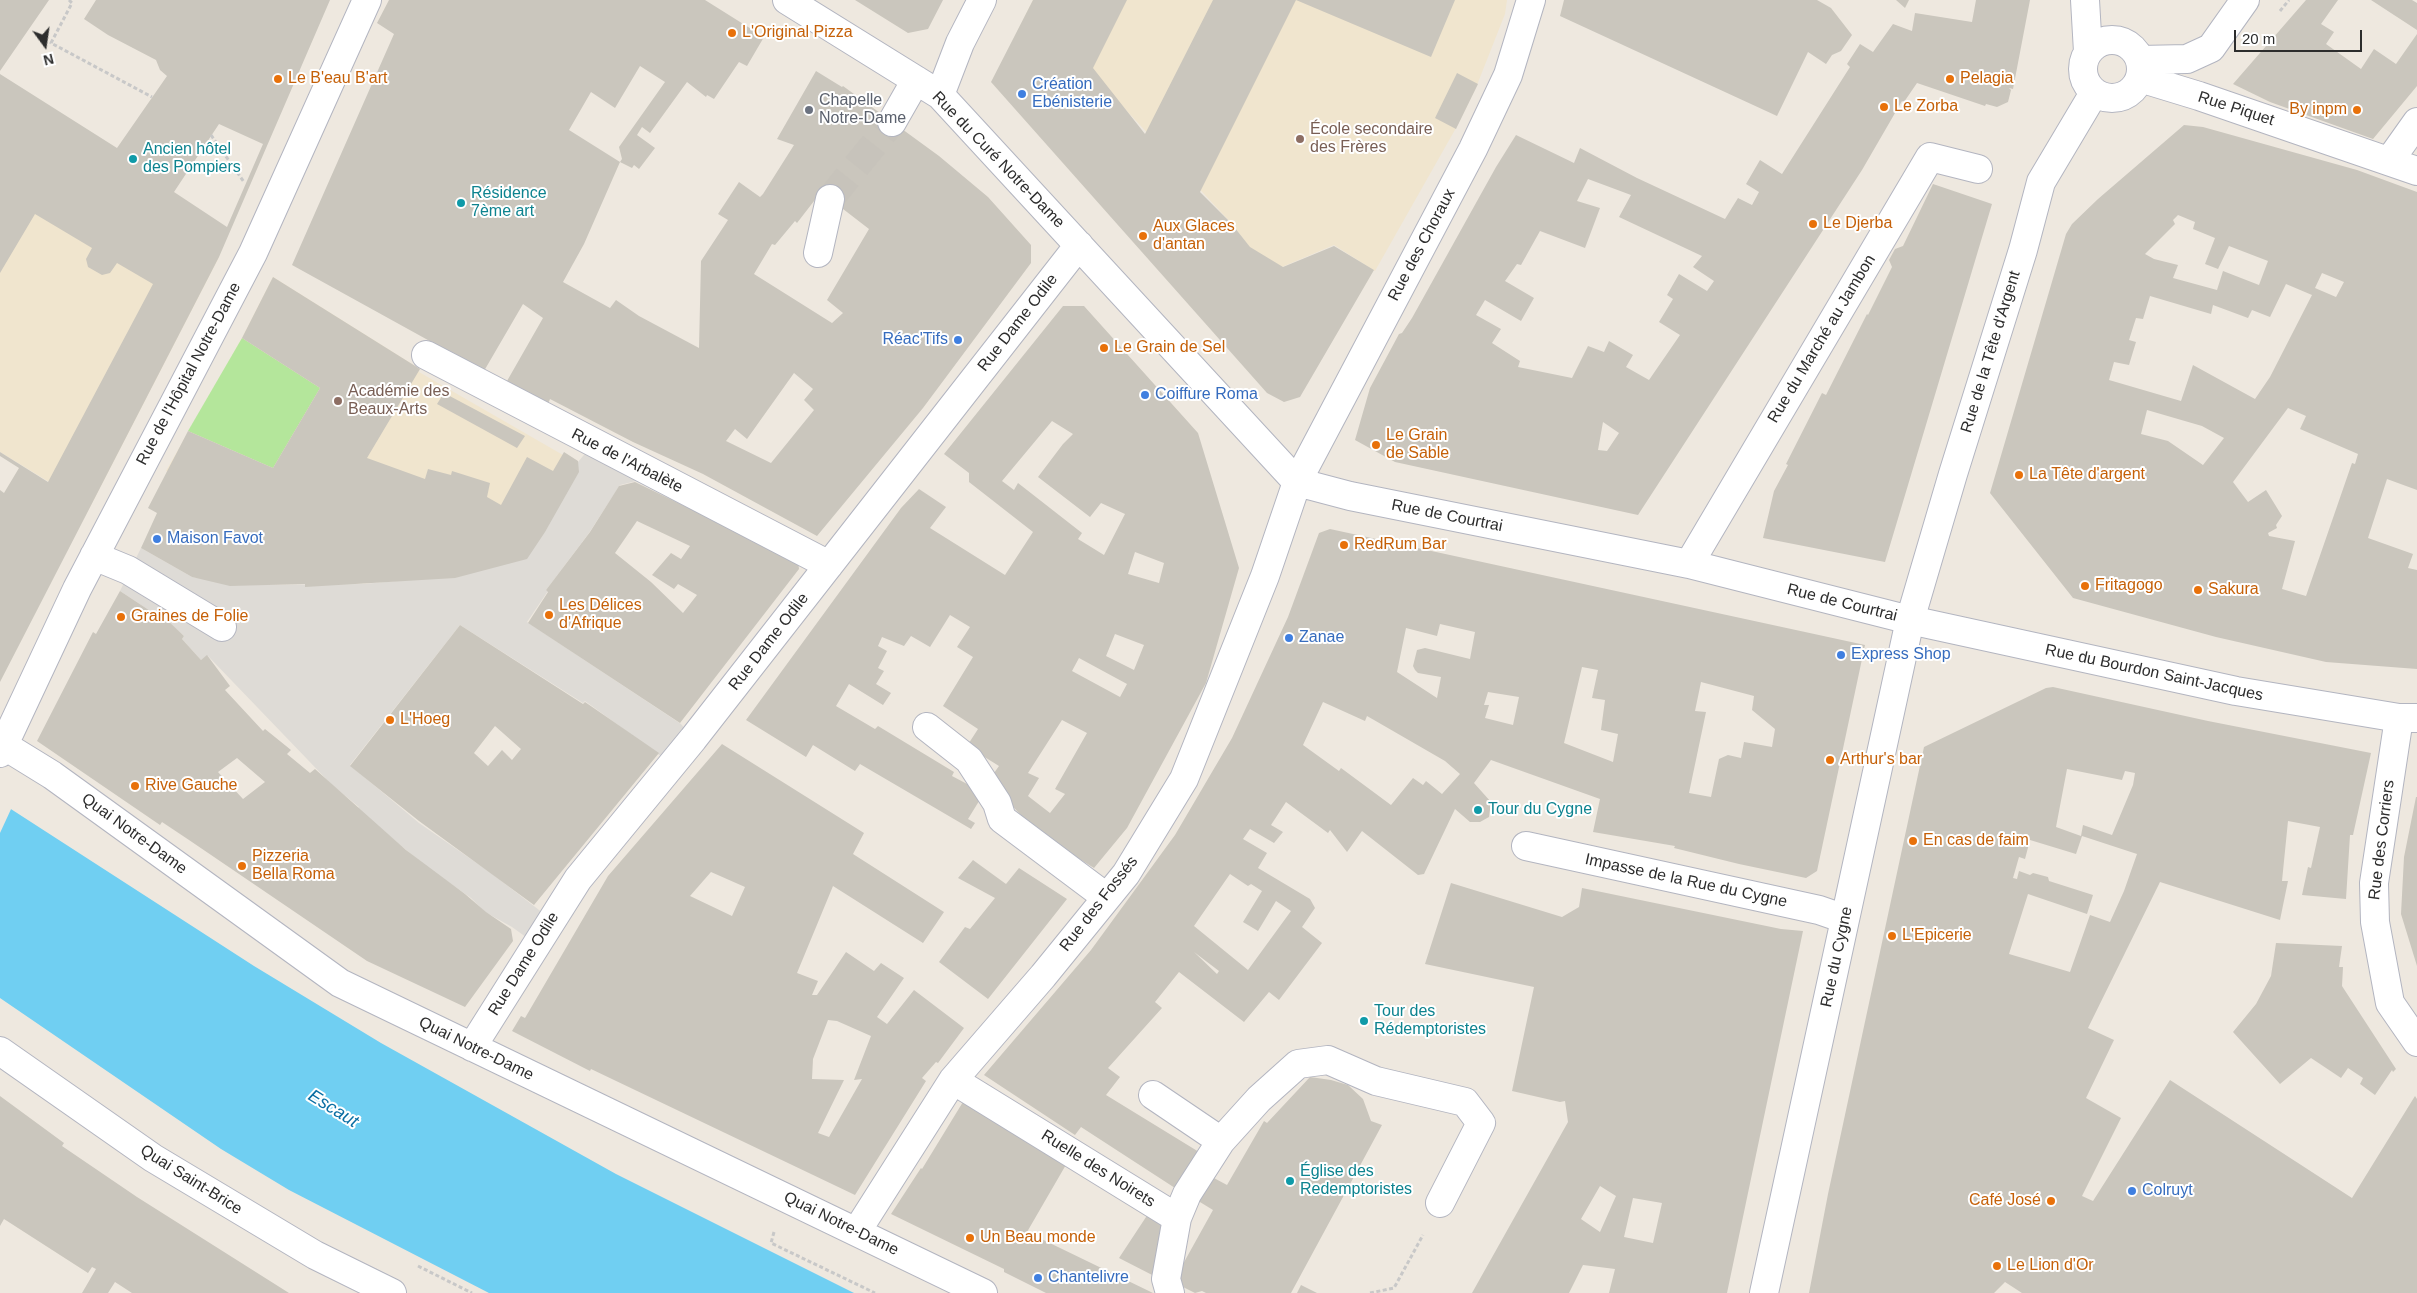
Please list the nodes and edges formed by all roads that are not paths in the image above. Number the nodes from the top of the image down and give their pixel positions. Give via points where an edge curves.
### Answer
1 (367, 0) edge
2 (787, 0) edge
3 (982, 0) edge
4 (1531, 0) edge
5 (2085, 0) edge
6 (2245, 0) edge
7 (2088, 52) junction
8 (2140, 69) junction
9 (916, 80) junction
10 (2094, 93) junction
11 (940, 95) junction
12 (892, 122) tunnel mouth
13 (2417, 122) edge
14 (2390, 160) junction
15 (1978, 169) dead end
16 (2417, 171) edge
17 (830, 199) tunnel mouth
18 (1079, 245) junction
19 (818, 253) dead end
20 (426, 355) dead end
21 (1296, 482) junction
22 (94, 556) junction
23 (1689, 564) junction
24 (829, 565) junction
25 (1910, 620) junction
26 (222, 627) dead end
27 (2408, 718) edge
28 (927, 726) dead end
29 (1, 747) edge
30 (1526, 846) dead end
31 (1106, 897) junction
32 (1845, 919) junction
33 (2417, 1042) edge
34 (472, 1047) junction
35 (0, 1051) edge
36 (953, 1080) junction
37 (1153, 1095) dead end
38 (1221, 1142) junction
39 (1440, 1203) road end
40 (1177, 1218) junction
41 (857, 1231) junction
42 (392, 1293) edge
43 (983, 1293) edge
44 (1170, 1293) edge
45 (1764, 1293) edge

1 - 22 street, Rue de l'Hôpital Notre-Dame via 244,272
2 - 9 street, Rue du Curé Notre-Dame
3 - 11 street via 960,43
4 - 21 street, Rue des Choraux via 1508,75 1477,141
5 - 7 street
6 - 8 street via 2211,48 2187,59
7 - 8 street via 2103,41 2121,42 2129,45
7 - 10 street via 2082,69
8 - 10 street via 2129,93 2121,97 2103,97
8 - 14 street, Rue Piquet
9 - 11 street, Rue du Curé Notre-Dame
9 - 12 street
10 - 25 street, Rue de la Tête d'Argent via 2041,182
11 - 18 street, Rue du Curé Notre-Dame
13 - 14 street
14 - 16 street, Rue Piquet
15 - 23 street, Rue du Marché au Jambon via 1930,157
17 - 19 street
18 - 21 street
18 - 24 street, Rue Dame Odile
20 - 24 street, Rue de l'Arbalète
21 - 23 street, Rue de Courtrai via 1350,496
21 - 31 street, Rue des Fossés via 1265,576 1184,779 1126,874
22 - 26 street via 128,570
22 - 29 street, Rue de l'Hôpital Notre-Dame
23 - 25 street, Rue de Courtrai
24 - 34 street, Rue Dame Odile via 673,765 578,879
25 - 27 street, Rue du Bourdon Saint-Jacques via 2236,692
25 - 32 street, Rue du Cygne
27 - 33 street, Rue des Corriers via 2374,883 2375,922 2390,1003
28 - 31 street via 969,760 997,803 1002,819
29 - 34 street, Quai Notre-Dame via 52,775 340,982
30 - 32 street, Impasse de la Rue du Cygne via 1809,908
31 - 36 street, Rue des Fossés
32 - 45 street, Rue du Cygne
34 - 41 street, Quai Notre-Dame
35 - 42 street, Quai Saint-Brice via 153,1158 316,1255
36 - 40 street, Ruelle des Noirets
36 - 41 street, Rue des Fossés
37 - 38 street
38 - 39 street via 1259,1099 1298,1064 1328,1060 1376,1081 1466,1102 1481,1123
38 - 40 street via 1187,1194
40 - 44 street via 1166,1280
41 - 43 street, Quai Notre-Dame

